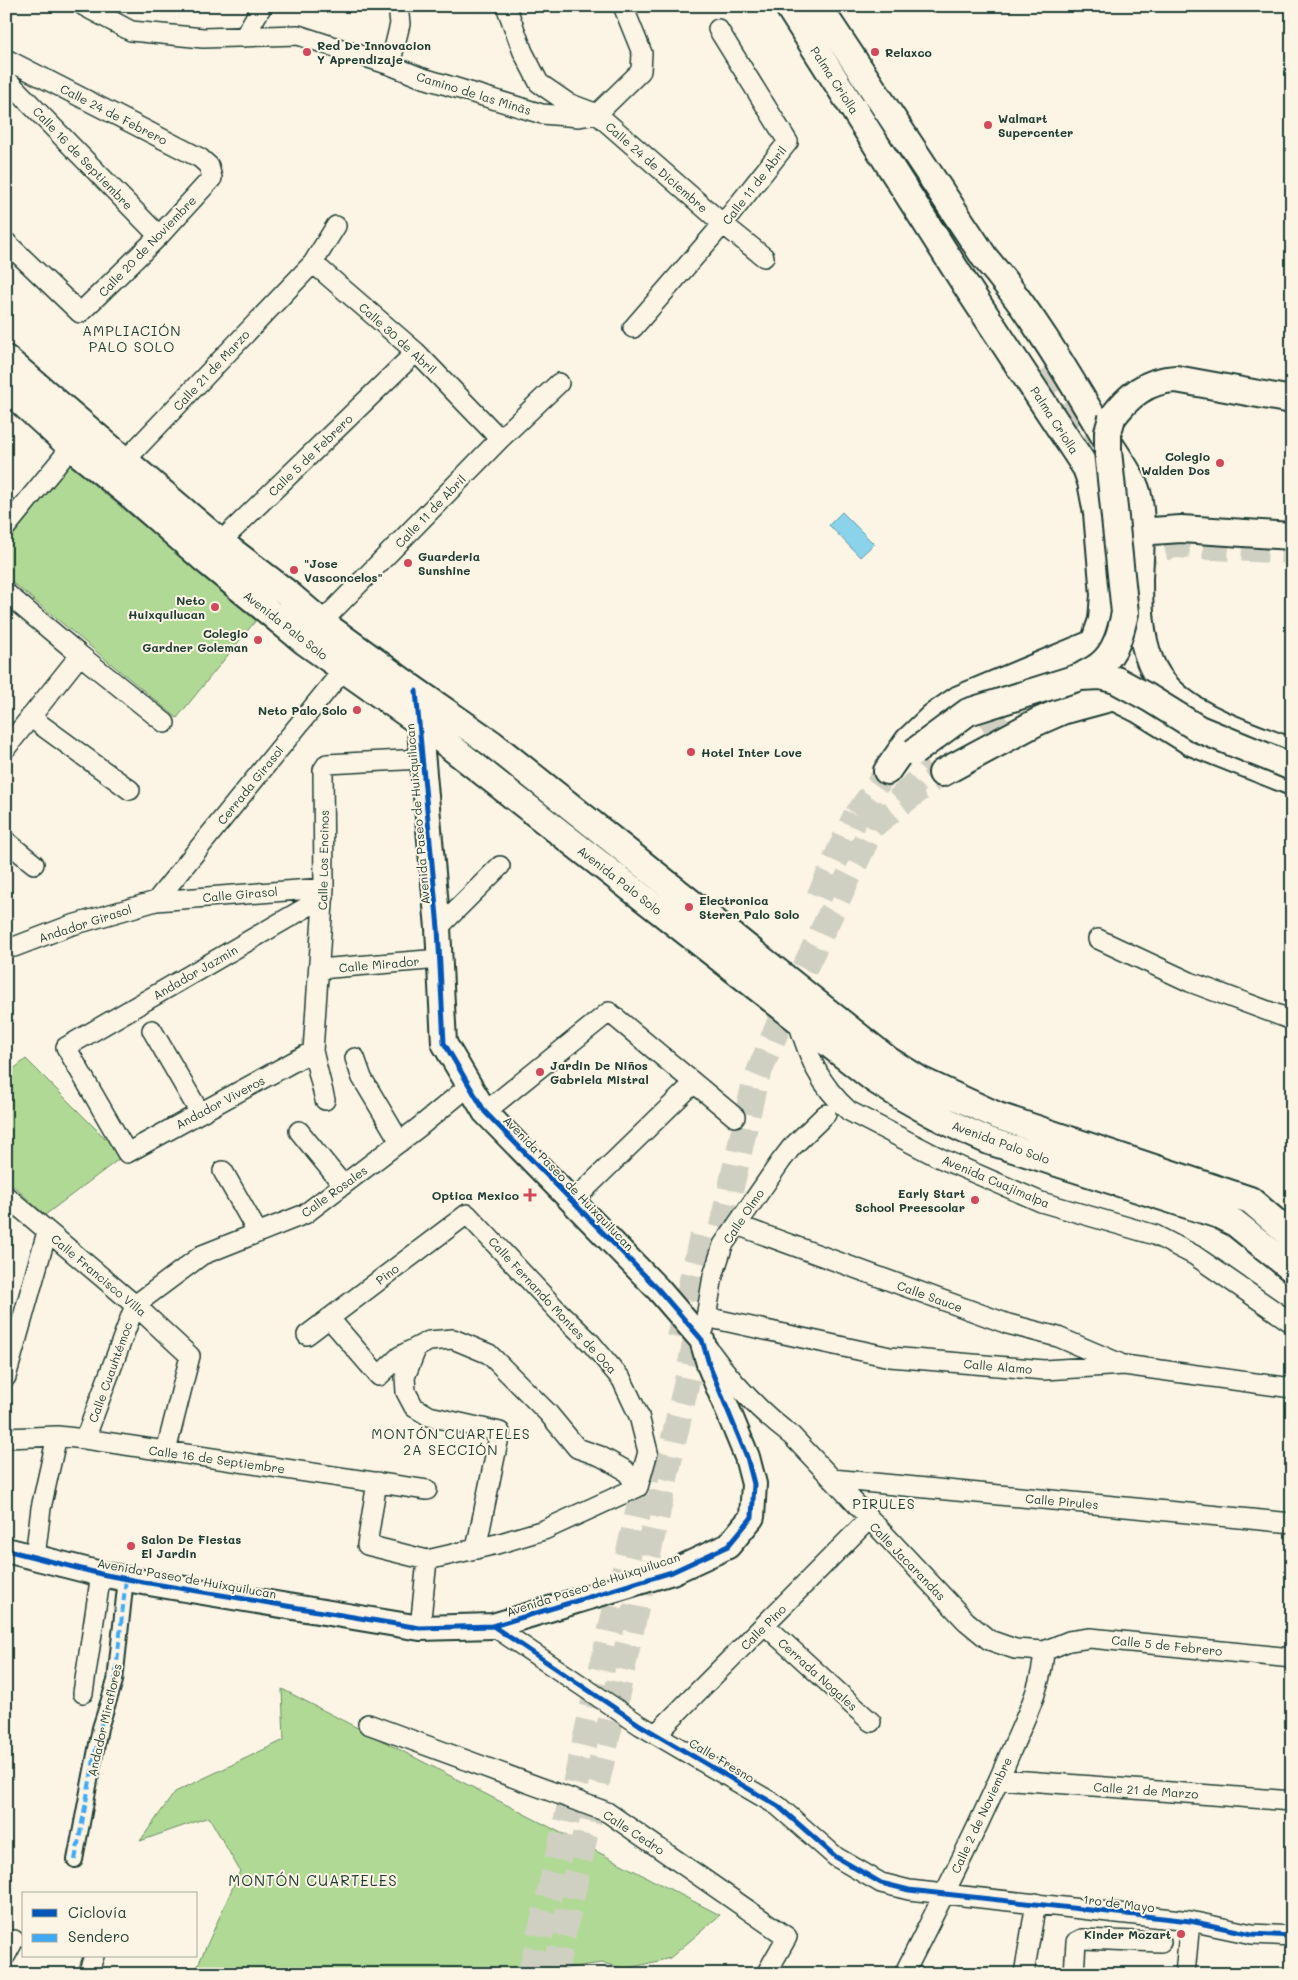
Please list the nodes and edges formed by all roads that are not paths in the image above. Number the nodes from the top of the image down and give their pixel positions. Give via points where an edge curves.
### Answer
1 (262, 6) edge
2 (398, 6) edge
3 (506, 6) edge
4 (623, 6) edge
5 (788, 6) edge
6 (818, 6) edge
7 (95, 9) edge
8 (718, 29) dead end
9 (244, 37) junction
10 (6, 59) edge
11 (390, 64) junction
12 (6, 79) edge
13 (597, 114) junction
14 (212, 178) joint
15 (723, 224) junction
16 (336, 226) dead end
17 (159, 236) junction
18 (6, 242) edge
19 (764, 257) dead end
20 (985, 258) junction
21 (312, 263) junction
22 (633, 328) dead end
23 (416, 352) junction
24 (6, 359) edge
25 (1044, 369) tunnel mouth
26 (559, 383) dead end
27 (6, 388) edge
28 (1292, 400) edge
29 (79, 438) junction
30 (500, 439) junction
31 (117, 469) junction
32 (6, 527) edge
33 (1292, 536) edge
34 (1100, 542) junction
35 (1140, 548) junction
36 (212, 551) junction
37 (6, 593) edge
38 (321, 622) junction
39 (304, 642) junction
40 (1094, 643) junction
41 (80, 655) junction
42 (344, 669) junction
43 (1080, 676) junction
44 (416, 691) junction
45 (1114, 697) junction
46 (30, 717) junction
47 (419, 722) junction
48 (165, 723) dead end
49 (1225, 725) junction
50 (984, 731) tunnel mouth
51 (6, 748) edge
52 (1218, 752) junction
53 (1292, 752) edge
54 (422, 759) junction
55 (929, 764) junction
56 (1292, 767) edge
57 (1292, 782) edge
58 (130, 790) dead end
59 (6, 841) edge
60 (34, 864) dead end
61 (500, 866) dead end
62 (662, 878) junction
63 (324, 892) junction
64 (645, 900) junction
65 (156, 901) junction
66 (438, 928) junction
67 (1098, 939) dead end
68 (14, 947) dead end
69 (440, 959) junction
70 (319, 968) junction
71 (797, 1019) junction
72 (1292, 1020) edge
73 (152, 1030) dead end
74 (313, 1052) junction
75 (355, 1058) dead end
76 (694, 1084) junction
77 (469, 1086) junction
78 (325, 1100) dead end
79 (485, 1112) junction
80 (200, 1113) junction
81 (826, 1114) dead end
82 (735, 1117) dead end
83 (299, 1131) dead end
84 (1069, 1139) junction
85 (400, 1142) junction
86 (127, 1153) joint
87 (1062, 1165) junction
88 (224, 1171) dead end
89 (343, 1185) junction
90 (6, 1196) edge
91 (572, 1202) junction
92 (467, 1214) joint
93 (737, 1225) junction
94 (47, 1232) junction
95 (258, 1233) junction
96 (1292, 1236) edge
97 (1292, 1270) edge
98 (135, 1305) junction
99 (329, 1318) junction
100 (1292, 1323) edge
101 (704, 1328) junction
102 (307, 1335) dead end
103 (417, 1347) junction
104 (1124, 1365) junction
105 (6, 1377) edge
106 (1292, 1388) edge
107 (56, 1436) junction
108 (6, 1438) edge
109 (85, 1440) junction
110 (166, 1451) junction
111 (832, 1479) junction
112 (377, 1482) junction
113 (638, 1486) junction
114 (427, 1490) dead end
115 (869, 1519) junction
116 (1292, 1523) edge
117 (476, 1548) junction
118 (6, 1550) edge
119 (35, 1557) junction
120 (427, 1560) junction
121 (101, 1574) junction
122 (126, 1578) junction
123 (764, 1625) junction
124 (493, 1626) junction
125 (420, 1628) junction
126 (1044, 1651) junction
127 (1292, 1658) edge
128 (83, 1693) dead end
129 (871, 1722) dead end
130 (368, 1724) dead end
131 (657, 1733) junction
132 (999, 1779) junction
133 (1292, 1801) edge
134 (75, 1860) dead end
135 (944, 1894) junction
136 (1036, 1903) junction
137 (1190, 1921) junction
138 (1292, 1936) edge
139 (1161, 1942) dead end
140 (93, 1958) edge
141 (88, 1974) edge
142 (766, 1974) edge
143 (904, 1974) edge
144 (1024, 1974) edge
145 (1074, 1974) edge
146 (1185, 1974) edge

1 - 9 street
2 - 11 street via 400,24
3 - 13 street via 539,84 568,103
4 - 13 street via 642,53 641,71
5 - 34 main road, Palma Criolla via 1086,468
6 - 20 main road
7 - 9 street, Camino de las Minãs via 131,31 203,38
8 - 15 street, Calle 11 de Abril via 788,142
9 - 11 street, Camino de las Minãs via 298,35
10 - 14 street, Calle 24 de Febrero via 200,158 209,166
11 - 13 street, Camino de las Minãs via 420,77 542,114 579,117
12 - 17 street, Calle 16 de Septiembre
13 - 15 street, Calle 24 de Diciembre
14 - 17 street, Calle 20 de Noviembre
15 - 19 street, Calle 24 de Diciembre
15 - 22 street, Calle 11 de Abril
16 - 21 street, Calle 21 de Marzo
17 - 18 street, Calle 20 de Noviembre via 80,313
20 - 25 main road via 997,296
20 - 35 main road via 1010,286 1136,488
21 - 23 street, Calle 30 de Abril
21 - 31 street, Calle 21 de Marzo
23 - 30 street, Calle 30 de Abril
23 - 36 street, Calle 5 de Febrero
24 - 29 main road, Avenida Palo Solo
26 - 30 street, Calle 11 de Abril
27 - 29 main road, Avenida Palo Solo
28 - 43 main road, bridge via 1176,379 1148,384 1120,406 1108,432 1125,613 1120,637 1108,658
29 - 31 main road, Avenida Palo Solo
29 - 32 street
30 - 38 street, Calle 11 de Abril
31 - 36 main road, Avenida Palo Solo
33 - 35 main road via 1181,529
34 - 35 main road
34 - 40 main road, Palma Criolla via 1104,595 1102,620
35 - 49 main road via 1143,640 1150,662 1164,686 1205,716
36 - 38 main road, Avenida Palo Solo
36 - 39 main road, Avenida Palo Solo via 270,612
37 - 41 street
38 - 39 street, Calle 11 de Abril
38 - 44 main road, Avenida Palo Solo
39 - 42 main road, Avenida Palo Solo
40 - 45 main road, Palma Criolla via 1098,672
40 - 55 main road via 959,699 933,717 886,771
41 - 46 street
41 - 48 street
42 - 47 main road, Avenida Palo Solo
42 - 65 street, Cerrada Girasol
43 - 55 main road, bridge via 968,712
43 - 56 main road, bridge via 1116,680 1199,729
44 - 47 street, Avenida Paseo de Huixquilucan
44 - 62 main road, Avenida Palo Solo via 491,742
45 - 52 main road via 1191,742
45 - 55 main road via 1062,712
46 - 51 street
46 - 58 street
47 - 54 street, Avenida Paseo de Huixquilucan
47 - 64 main road, Avenida Palo Solo
49 - 52 main road via 1232,732 1232,744
49 - 53 main road
50 - 55 main road
52 - 57 main road
54 - 63 street, Calle Los Encinos via 325,765
54 - 66 street, Avenida Paseo de Huixquilucan
59 - 60 street
61 - 66 street
62 - 64 main road
62 - 84 main road, Avenida Palo Solo via 862,1041 903,1070 998,1116
63 - 65 street, Calle Girasol
63 - 70 street, Calle Los Encinos
63 - 86 street, Andador Jazmin via 66,1047
64 - 71 main road, Avenida Palo Solo
65 - 68 street, Andador Girasol via 69,926
66 - 69 street, Avenida Paseo de Huixquilucan
67 - 72 street via 1190,982
69 - 70 street, Calle Mirador
69 - 77 street, Avenida Paseo de Huixquilucan via 444,1043
70 - 74 street, Calle Los Encinos
71 - 87 main road, Avenida Palo Solo via 875,1080 905,1099 956,1127
71 - 100 street, Avenida Cuajimalpa via 810,1061 820,1080 848,1111 940,1158 1041,1202 1155,1235 1194,1255
73 - 80 street
74 - 78 street, Calle Los Encinos
74 - 80 street, Andador Viveros
75 - 85 street via 362,1078
76 - 79 street via 609,1012
76 - 82 street
76 - 91 street
77 - 79 street, Avenida Paseo de Huixquilucan
77 - 85 street, Calle Rosales
79 - 91 street, Avenida Paseo de Huixquilucan
80 - 86 street, Andador Viveros
81 - 93 street, Calle Olmo via 791,1148
83 - 89 street
84 - 87 main road
84 - 96 main road, Avenida Palo Solo via 1250,1200
85 - 89 street, Calle Rosales
87 - 97 main road, Avenida Palo Solo via 1219,1215 1235,1223
88 - 95 street
89 - 95 street, Calle Rosales via 304,1214
90 - 94 street, Calle Francisco Villa
91 - 101 street, Avenida Paseo de Huixquilucan via 658,1289
92 - 99 street, Pino
92 - 113 street, Calle Fernando Montes de Oca via 622,1380 639,1416 648,1452
93 - 101 street, Calle Olmo via 723,1245 713,1276
93 - 104 street, Calle Sauce via 1008,1324 1058,1337
94 - 98 street, Calle Francisco Villa
94 - 105 street
95 - 98 street, Calle Rosales via 202,1255
98 - 109 street, Calle Cuauhtémoc
98 - 110 street, Calle Francisco Villa via 190,1356
99 - 102 street, Pino
99 - 103 street via 379,1376 400,1356
101 - 104 street, Calle Alamo via 890,1357 1044,1370
101 - 111 street, Calle Jacarandas via 719,1364 771,1421 792,1436
101 - 124 street, Avenida Paseo de Huixquilucan via 710,1367 747,1456 754,1484 752,1517 728,1546 672,1572
103 - 113 street via 429,1341 453,1339 489,1354 548,1413 577,1448 625,1470
103 - 117 street via 405,1377 406,1392 414,1407 429,1416 500,1432
104 - 106 street, Calle Alamo
107 - 108 street, Calle 16 de Septiembre
107 - 109 street, Calle 16 de Septiembre
107 - 119 street
109 - 110 street, Calle 16 de Septiembre
110 - 112 street, Calle 16 de Septiembre
111 - 115 street, Calle Jacarandas
111 - 116 street, Calle Pirules
112 - 114 street, Calle 16 de Septiembre
112 - 120 street via 367,1545
113 - 117 street via 544,1530
115 - 123 street, Calle Pino
115 - 126 street, Calle Jacarandas via 966,1621 989,1640 1014,1649
117 - 120 street
118 - 119 street, Avenida Paseo de Huixquilucan
119 - 121 street, Avenida Paseo de Huixquilucan
120 - 125 street
121 - 122 street, Avenida Paseo de Huixquilucan
121 - 128 street
122 - 125 street, Avenida Paseo de Huixquilucan
122 - 134 street, Andador Miraflores via 115,1681 100,1728
123 - 129 street, Cerrada Nogales
123 - 131 street, Calle Pino
124 - 125 street, Avenida Paseo de Huixquilucan
124 - 131 street, Calle Fresno via 640,1725
126 - 127 street, Calle 5 de Febrero via 1069,1641 1090,1638
126 - 132 street, Calle 2 de Noviembre via 1038,1688
130 - 142 street, Calle Cedro via 608,1812 787,1937
131 - 135 street, Calle Fresno via 778,1806 836,1857 881,1883
132 - 133 street, Calle 21 de Marzo
132 - 135 street, Calle 2 de Noviembre
135 - 136 street, 1ro de Mayo
135 - 143 street, Calle 2 de Noviembre
136 - 137 street, 1ro de Mayo
136 - 144 street
137 - 138 street, 1ro de Mayo via 1252,1934
137 - 146 street
139 - 145 street via 1082,1939 1076,1942
140 - 141 street

